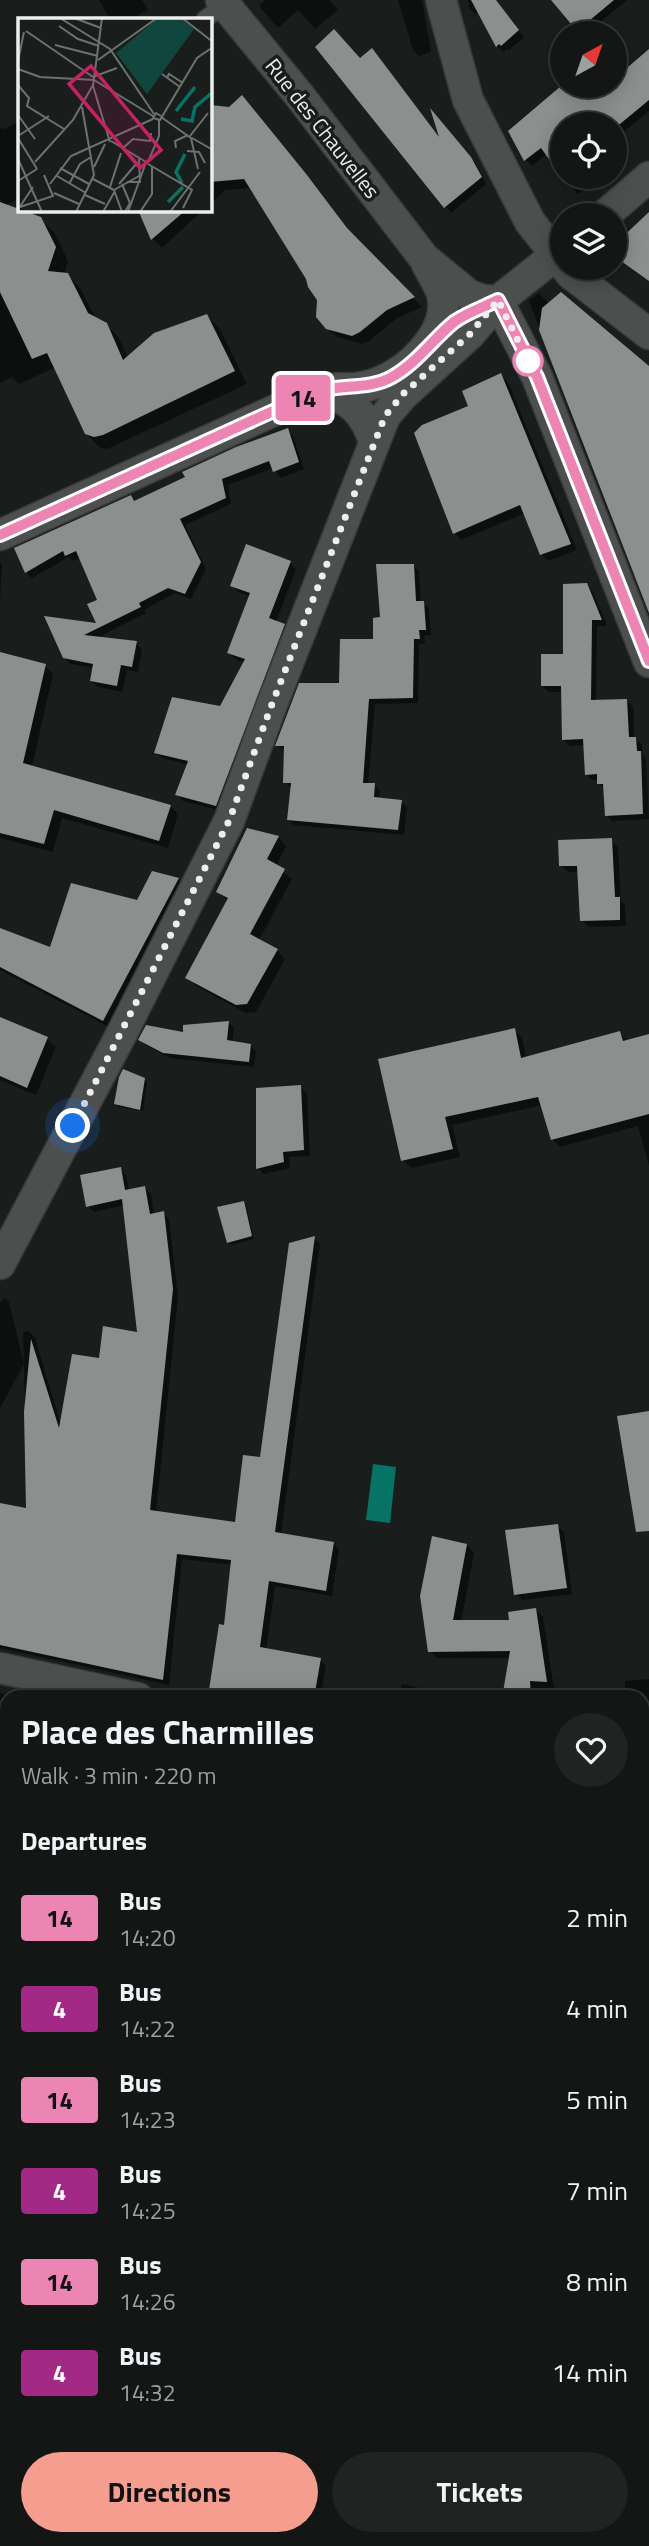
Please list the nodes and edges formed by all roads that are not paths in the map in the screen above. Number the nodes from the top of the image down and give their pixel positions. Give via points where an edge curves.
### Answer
1 (441, 0) edge
2 (216, 8) edge
3 (649, 177) edge
4 (619, 203) edge
5 (550, 246) edge
6 (424, 258) junction
7 (550, 265) edge
8 (525, 280) junction
9 (579, 280) edge
10 (498, 300) junction
11 (649, 334) edge
12 (408, 366) junction
13 (537, 377) junction
14 (321, 390) junction
15 (374, 442) junction
16 (0, 535) edge
17 (649, 662) edge
18 (0, 1264) edge
19 (0, 1668) edge
20 (101, 1690) edge

1 - 5 street via 468,100 530,222
2 - 6 street, Rue des Chauvelles via 299,96
3 - 4 street
6 - 10 street, Rue des Chauvelles via 469,295
6 - 12 street, Rue des Chauvelles via 442,294 443,311 436,334
7 - 8 street
8 - 10 street
8 - 13 street via 525,314
9 - 11 street
10 - 12 street via 456,321
10 - 13 street
10 - 15 street via 470,334 394,404
12 - 14 street via 373,385
13 - 17 street
14 - 15 street via 341,396 363,415
14 - 16 street
15 - 18 street via 229,821
19 - 20 street

